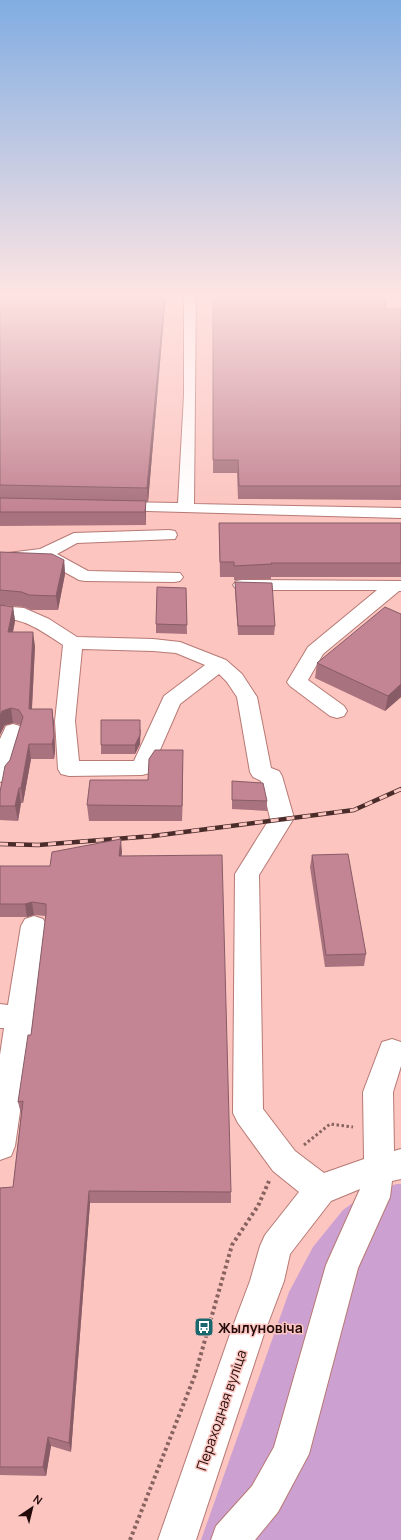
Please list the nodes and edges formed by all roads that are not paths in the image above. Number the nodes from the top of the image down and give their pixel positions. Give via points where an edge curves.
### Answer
1 (189, 365) edge
2 (101, 506) edge
3 (186, 508) junction
4 (401, 512) edge
5 (169, 535) dead end
6 (44, 554) junction
7 (0, 559) edge
8 (174, 577) dead end
9 (241, 585) edge
10 (398, 586) edge
11 (0, 612) edge
12 (73, 643) junction
13 (219, 664) junction
14 (338, 711) dead end
15 (13, 731) dead end
16 (0, 774) edge
17 (34, 926) dead end
18 (10, 1017) edge
19 (392, 1051) dead end
20 (0, 1146) edge
21 (390, 1166) edge
22 (320, 1190) junction
23 (177, 1540) edge
24 (230, 1540) edge

1 - 3 street
2 - 3 street
3 - 4 street
5 - 6 street via 74,538
6 - 7 street
6 - 8 street via 85,576
9 - 10 street
10 - 14 street via 315,651 297,682
11 - 12 street via 17,612 42,623
12 - 13 street via 180,648
12 - 13 street via 65,720 69,769 142,768 171,701
13 - 22 street via 235,678 247,697 261,772 271,776 282,818 247,874 248,1113 284,1161
15 - 16 street
17 - 18 street
18 - 20 street
19 - 21 street via 378,1092
21 - 22 street
21 - 24 street via 342,1265 290,1454 265,1499
22 - 23 street, Пераходная вуліца via 276,1246 267,1281

